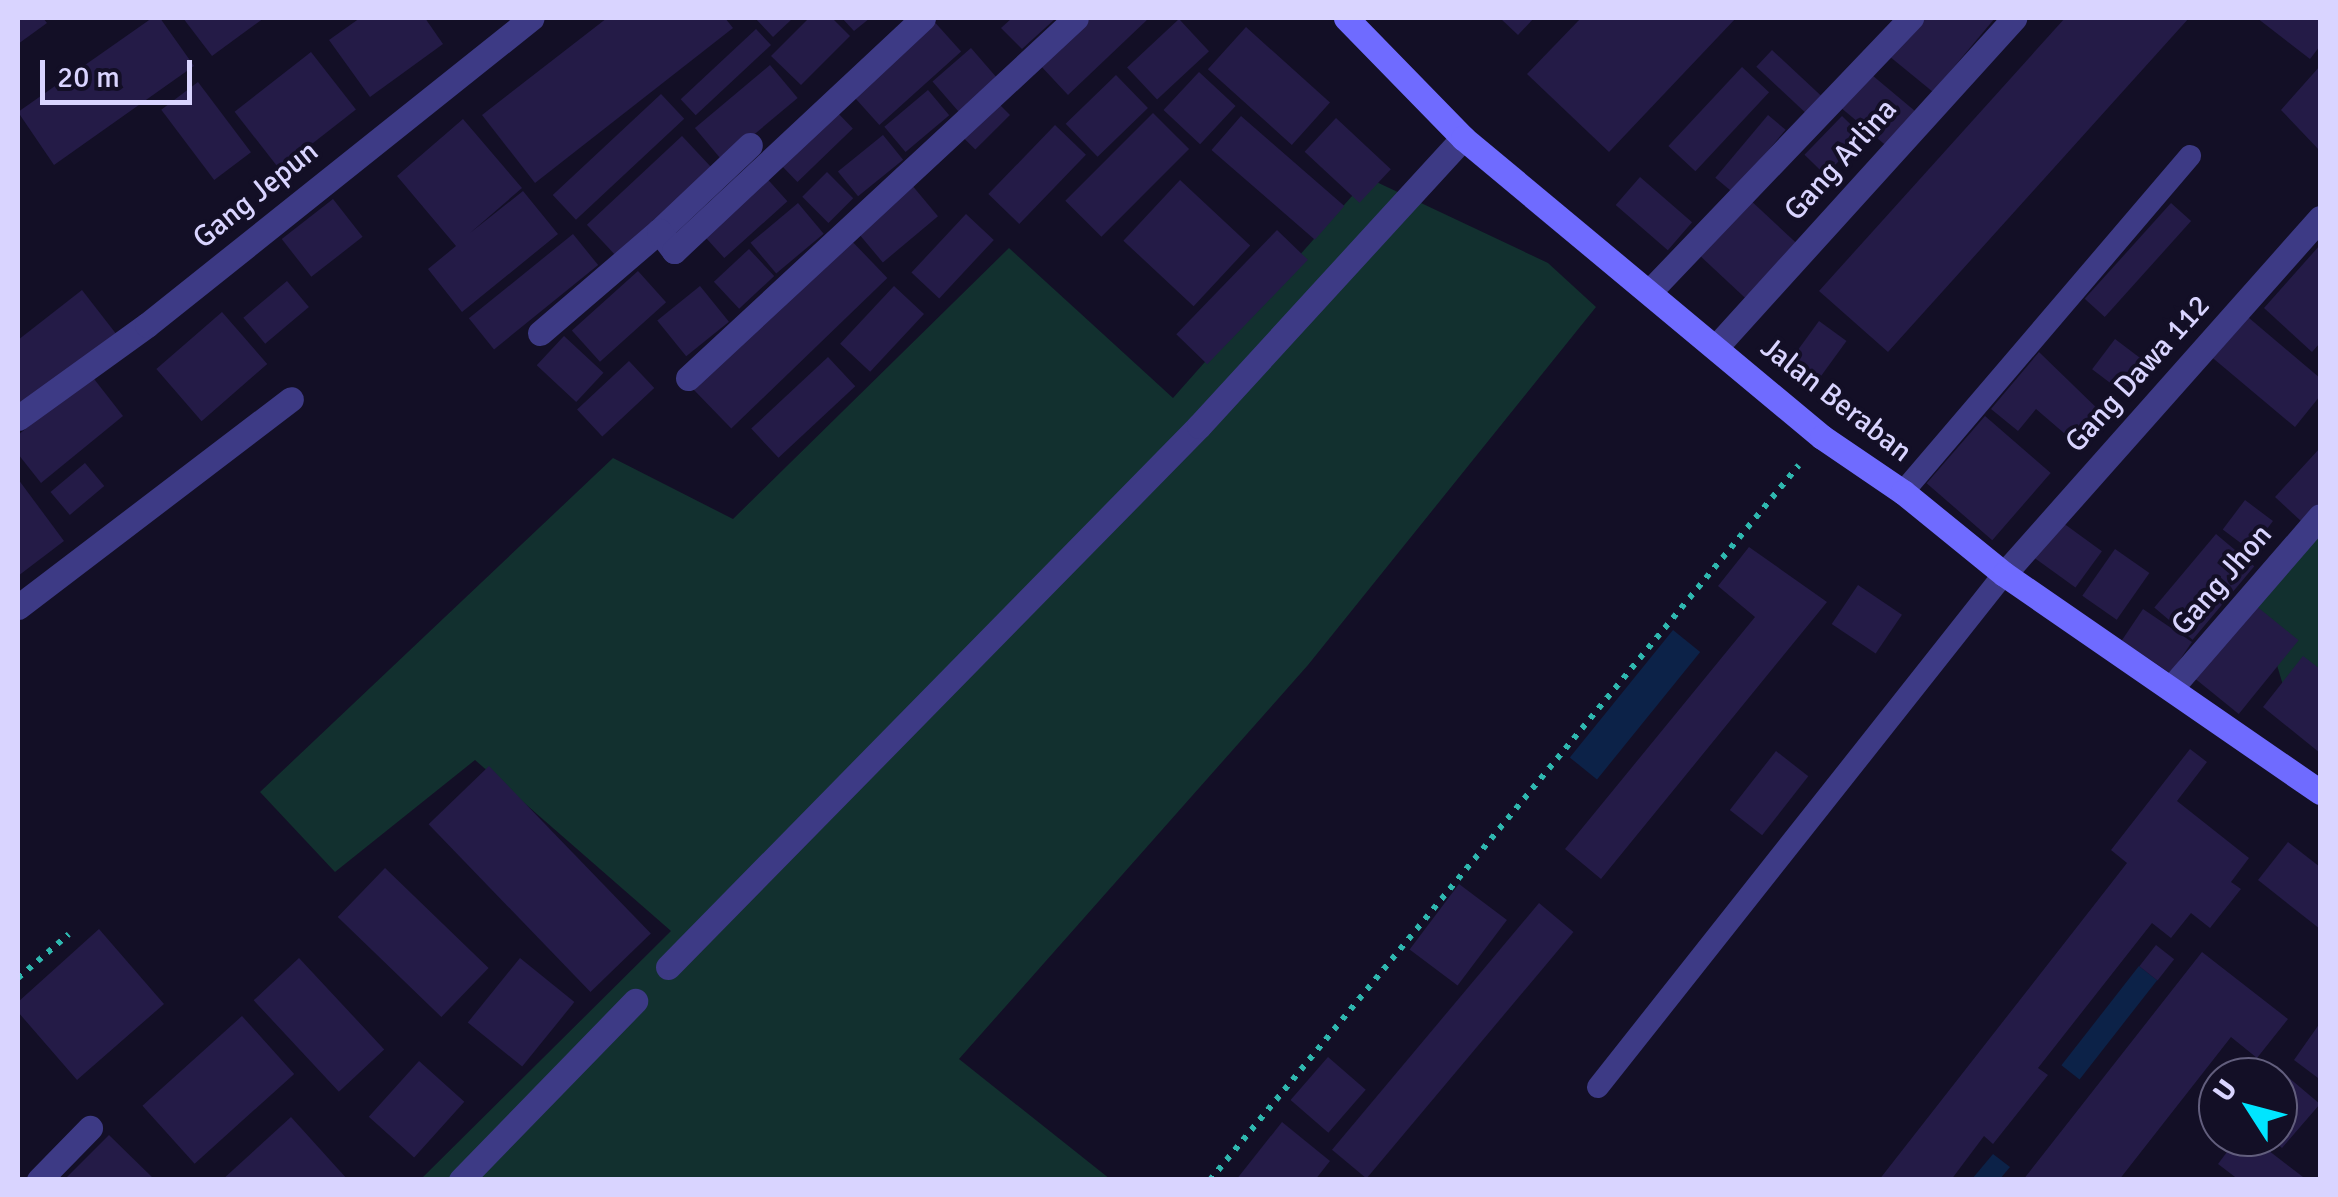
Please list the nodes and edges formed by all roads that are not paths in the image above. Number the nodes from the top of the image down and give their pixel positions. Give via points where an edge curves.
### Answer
1 (531, 18) edge
2 (924, 18) edge
3 (1076, 18) edge
4 (1346, 18) edge
5 (1911, 18) edge
6 (2014, 18) edge
7 (1462, 138) junction
8 (750, 145) dead end
9 (2190, 156) dead end
10 (2320, 218) edge
11 (658, 231) junction
12 (1650, 290) junction
13 (540, 333) dead end
14 (1716, 346) junction
15 (688, 378) dead end
16 (291, 399) dead end
17 (18, 418) edge
18 (1903, 492) junction
19 (2320, 516) edge
20 (2004, 574) junction
21 (18, 607) edge
22 (2172, 687) junction
23 (2320, 792) edge
24 (668, 967) dead end
25 (635, 1001) dead end
26 (1598, 1087) dead end
27 (90, 1128) dead end
28 (39, 1180) edge
29 (460, 1180) edge

1 - 17 street, Gang Jepun via 147,325
2 - 11 street via 674,250
3 - 15 street
4 - 7 street, Jalan Beraban
5 - 12 street
6 - 14 street, Gang Arlina
7 - 12 street, Jalan Beraban
7 - 24 street via 1200,426
8 - 11 street
9 - 18 lane
10 - 20 street, Gang Dawa 112
11 - 13 street
12 - 14 street, Jalan Beraban
14 - 18 street, Jalan Beraban via 1822,437
16 - 21 street
18 - 20 street, Jalan Beraban
19 - 22 street, Gang Jhon
20 - 22 street, Jalan Beraban
20 - 26 lane
22 - 23 street, Jalan Beraban
25 - 29 street
27 - 28 street

